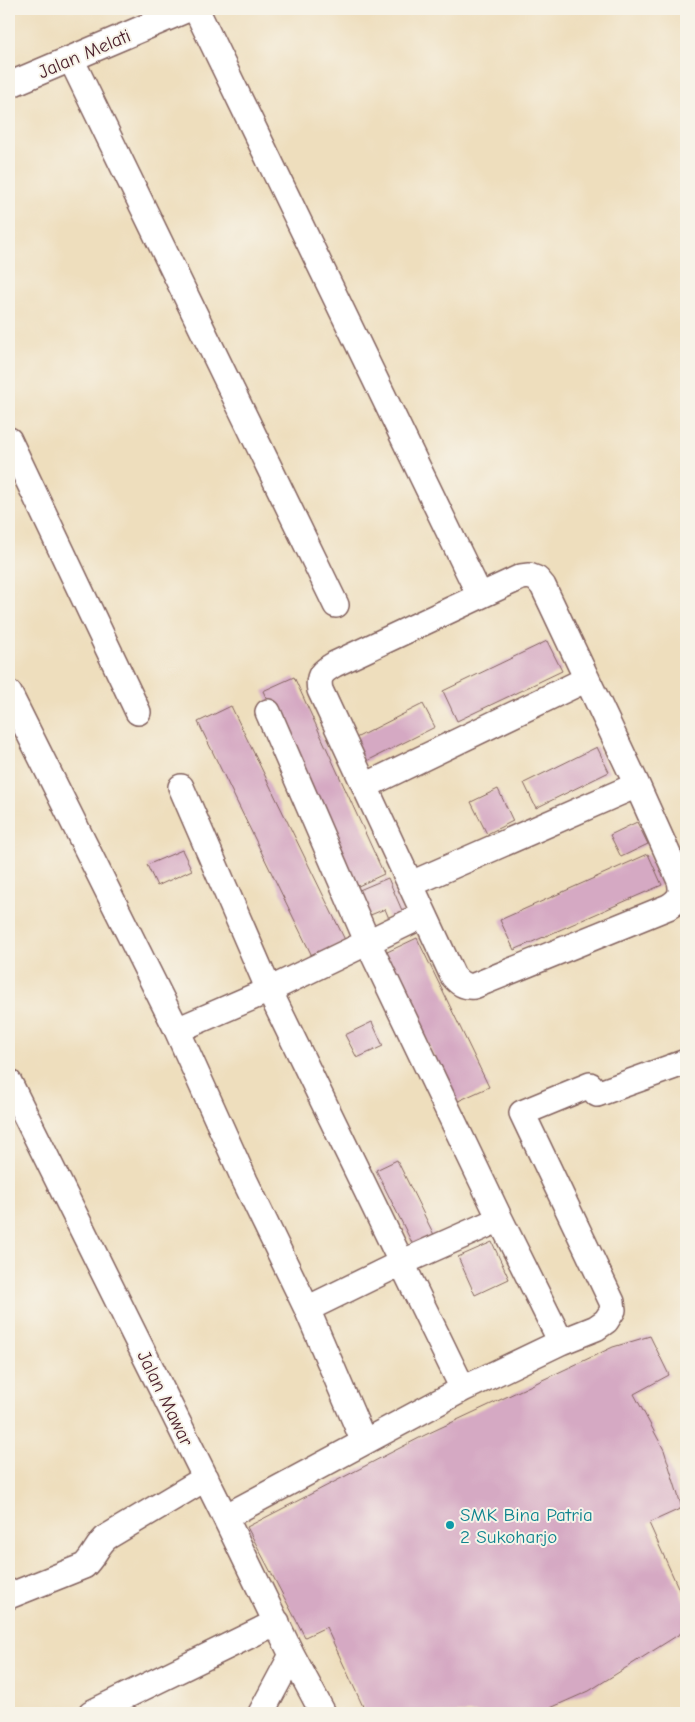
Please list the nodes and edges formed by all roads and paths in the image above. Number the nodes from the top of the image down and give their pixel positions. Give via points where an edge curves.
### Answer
1 (188, 9) edge
2 (196, 9) edge
3 (71, 59) junction
4 (9, 85) edge
5 (9, 440) edge
6 (480, 596) junction
7 (336, 605) dead end
8 (587, 679) junction
9 (9, 693) edge
10 (138, 712) dead end
11 (268, 712) dead end
12 (637, 785) junction
13 (365, 786) junction
14 (181, 787) dead end
15 (411, 884) junction
16 (424, 915) junction
17 (368, 943) junction
18 (269, 990) junction
19 (177, 1030) junction
20 (686, 1062) edge
21 (9, 1082) edge
22 (500, 1219) junction
23 (402, 1263) junction
24 (307, 1309) junction
25 (561, 1342) junction
26 (463, 1389) junction
27 (364, 1442) junction
28 (206, 1478) junction
29 (225, 1517) junction
30 (9, 1596) edge
31 (277, 1622) junction
32 (292, 1655) junction
33 (91, 1713) edge
34 (261, 1713) edge
35 (323, 1713) edge

1 - 3 street, Jalan Melati
2 - 6 street
3 - 4 street, Jalan Melati
3 - 7 street
5 - 10 street
6 - 8 street via 521,577 537,579
6 - 13 street via 335,664 320,676 320,690
8 - 12 street
8 - 13 street
9 - 19 street
11 - 17 street
12 - 15 street
12 - 16 street via 680,881 682,889 676,902 467,987 453,976
13 - 15 street
14 - 18 street
15 - 16 street
16 - 17 street
17 - 18 street
17 - 22 street
18 - 19 street
18 - 23 street
19 - 24 street
20 - 25 street via 597,1094 590,1085 522,1113 612,1302 613,1310 606,1321
21 - 28 street, Jalan Mawar
22 - 23 street
22 - 25 street
23 - 24 street
23 - 26 street
24 - 27 street
25 - 26 street
26 - 27 street
27 - 29 street
28 - 29 street, Jalan Mawar
28 - 30 street via 107,1537 84,1566
29 - 31 street, Jalan Mawar
31 - 32 street, Jalan Mawar
31 - 33 street
32 - 34 street
32 - 35 street, Jalan Mawar

